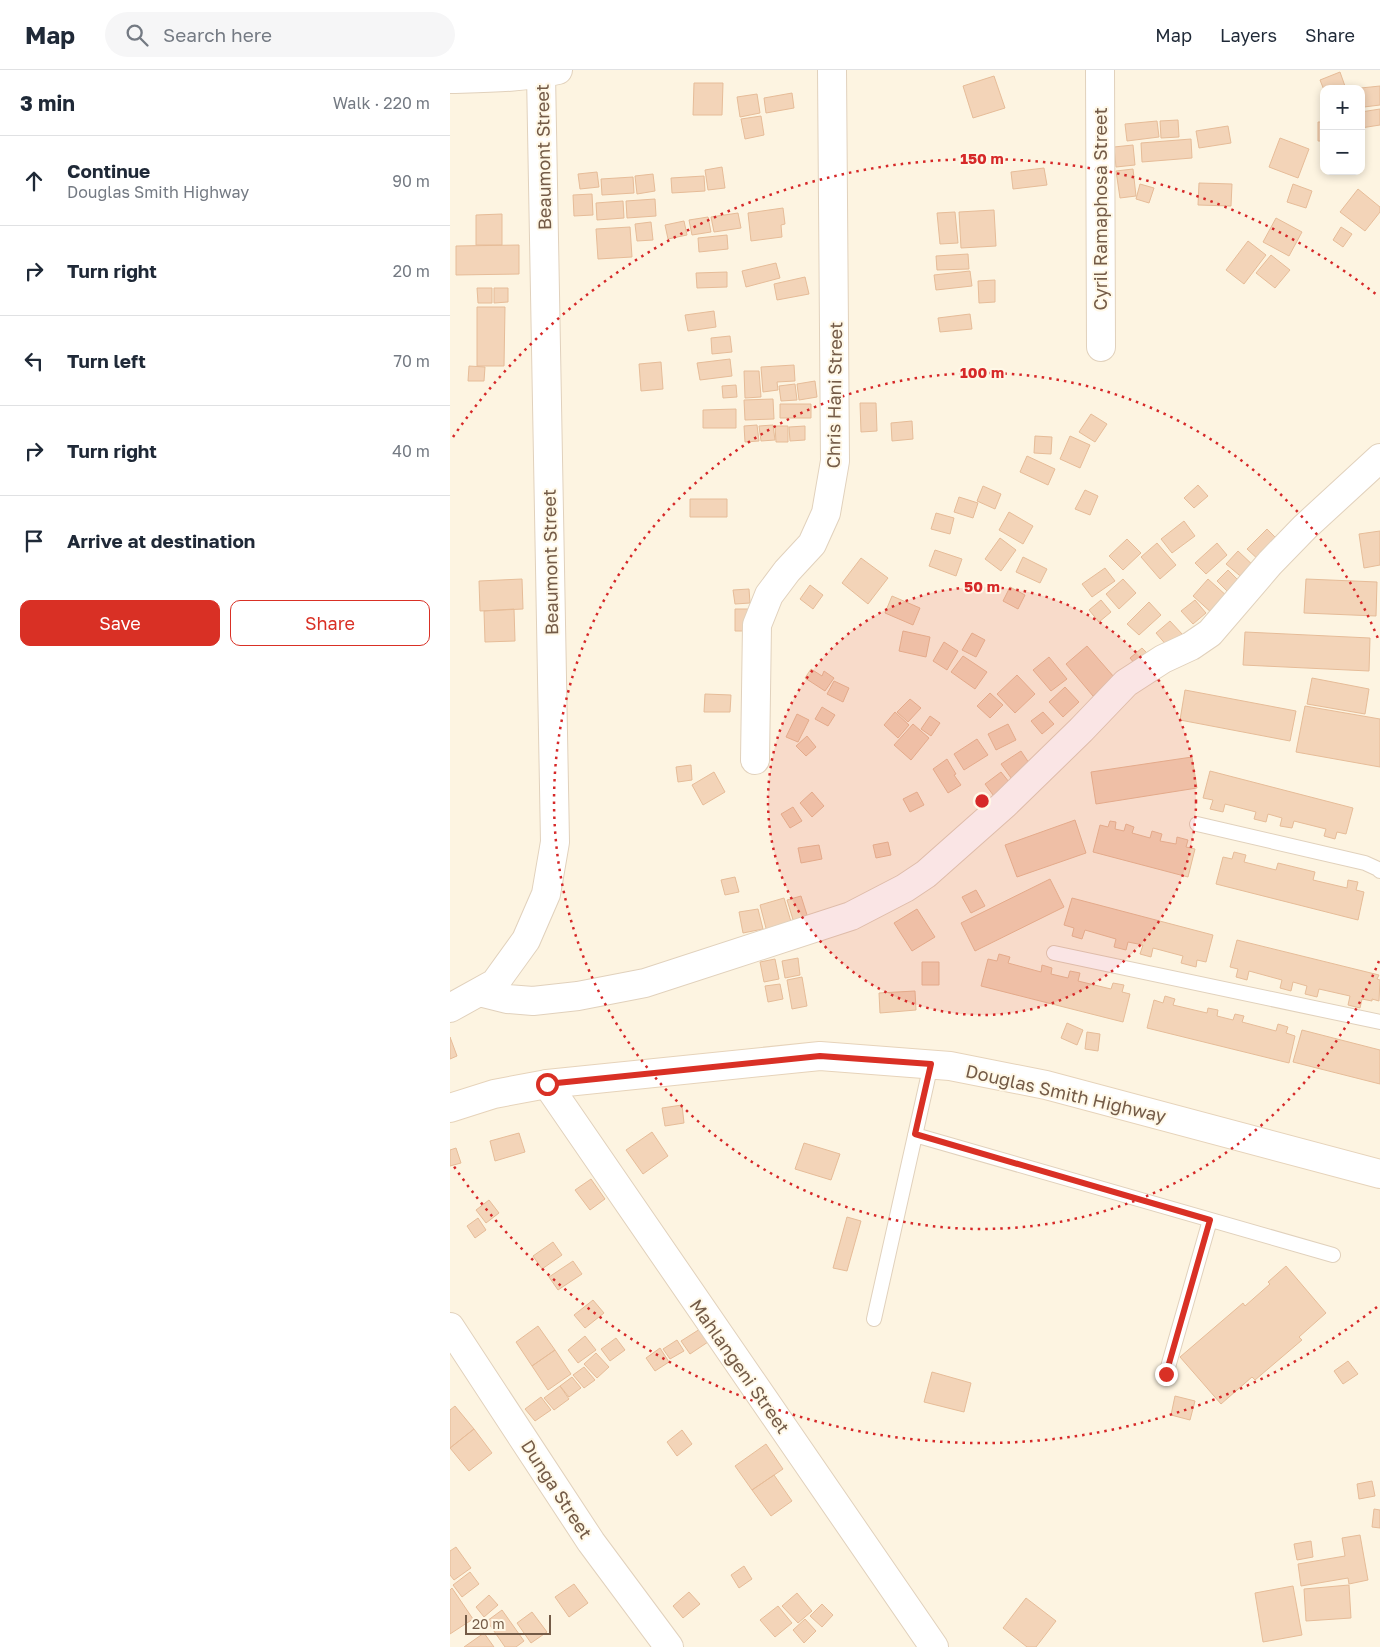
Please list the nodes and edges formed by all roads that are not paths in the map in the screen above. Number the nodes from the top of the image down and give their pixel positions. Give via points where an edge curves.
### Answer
1 (832, 70) edge
2 (1100, 70) edge
3 (550, 72) edge
4 (508, 73) edge
5 (450, 79) edge
6 (1101, 348) dead end
7 (1380, 458) edge
8 (755, 760) dead end
9 (1197, 824) dead end
10 (1380, 871) edge
11 (1054, 953) dead end
12 (480, 992) junction
13 (450, 1008) edge
14 (1380, 1022) edge
15 (931, 1064) junction
16 (547, 1084) junction
17 (450, 1108) edge
18 (915, 1134) junction
19 (1380, 1174) edge
20 (1210, 1220) junction
21 (1333, 1255) dead end
22 (874, 1319) dead end
23 (450, 1327) edge
24 (1166, 1374) dead end
25 (669, 1647) edge
26 (934, 1647) edge

1 - 8 street, Chris Hani Street via 835,461 826,513 812,544 769,594 757,625
2 - 6 street, Cyril Ramaphosa Street
3 - 4 street
3 - 12 street, Beaumont Street via 555,842 546,894 526,940 495,984
4 - 5 street
7 - 12 street via 1270,563 1210,633 1126,683 1005,804 926,874 905,888 851,916 645,983 533,1001
9 - 10 lane via 1365,863
11 - 14 lane
12 - 13 street, Beaumont Street
15 - 16 street, Douglas Smith Highway via 820,1056
15 - 18 lane
15 - 19 street, Douglas Smith Highway via 1046,1084
16 - 17 street, Douglas Smith Highway via 494,1094
16 - 26 street, Mahlangeni Street
18 - 20 lane
18 - 22 lane
20 - 21 lane
20 - 24 lane
23 - 25 street, Dunga Street via 591,1542

